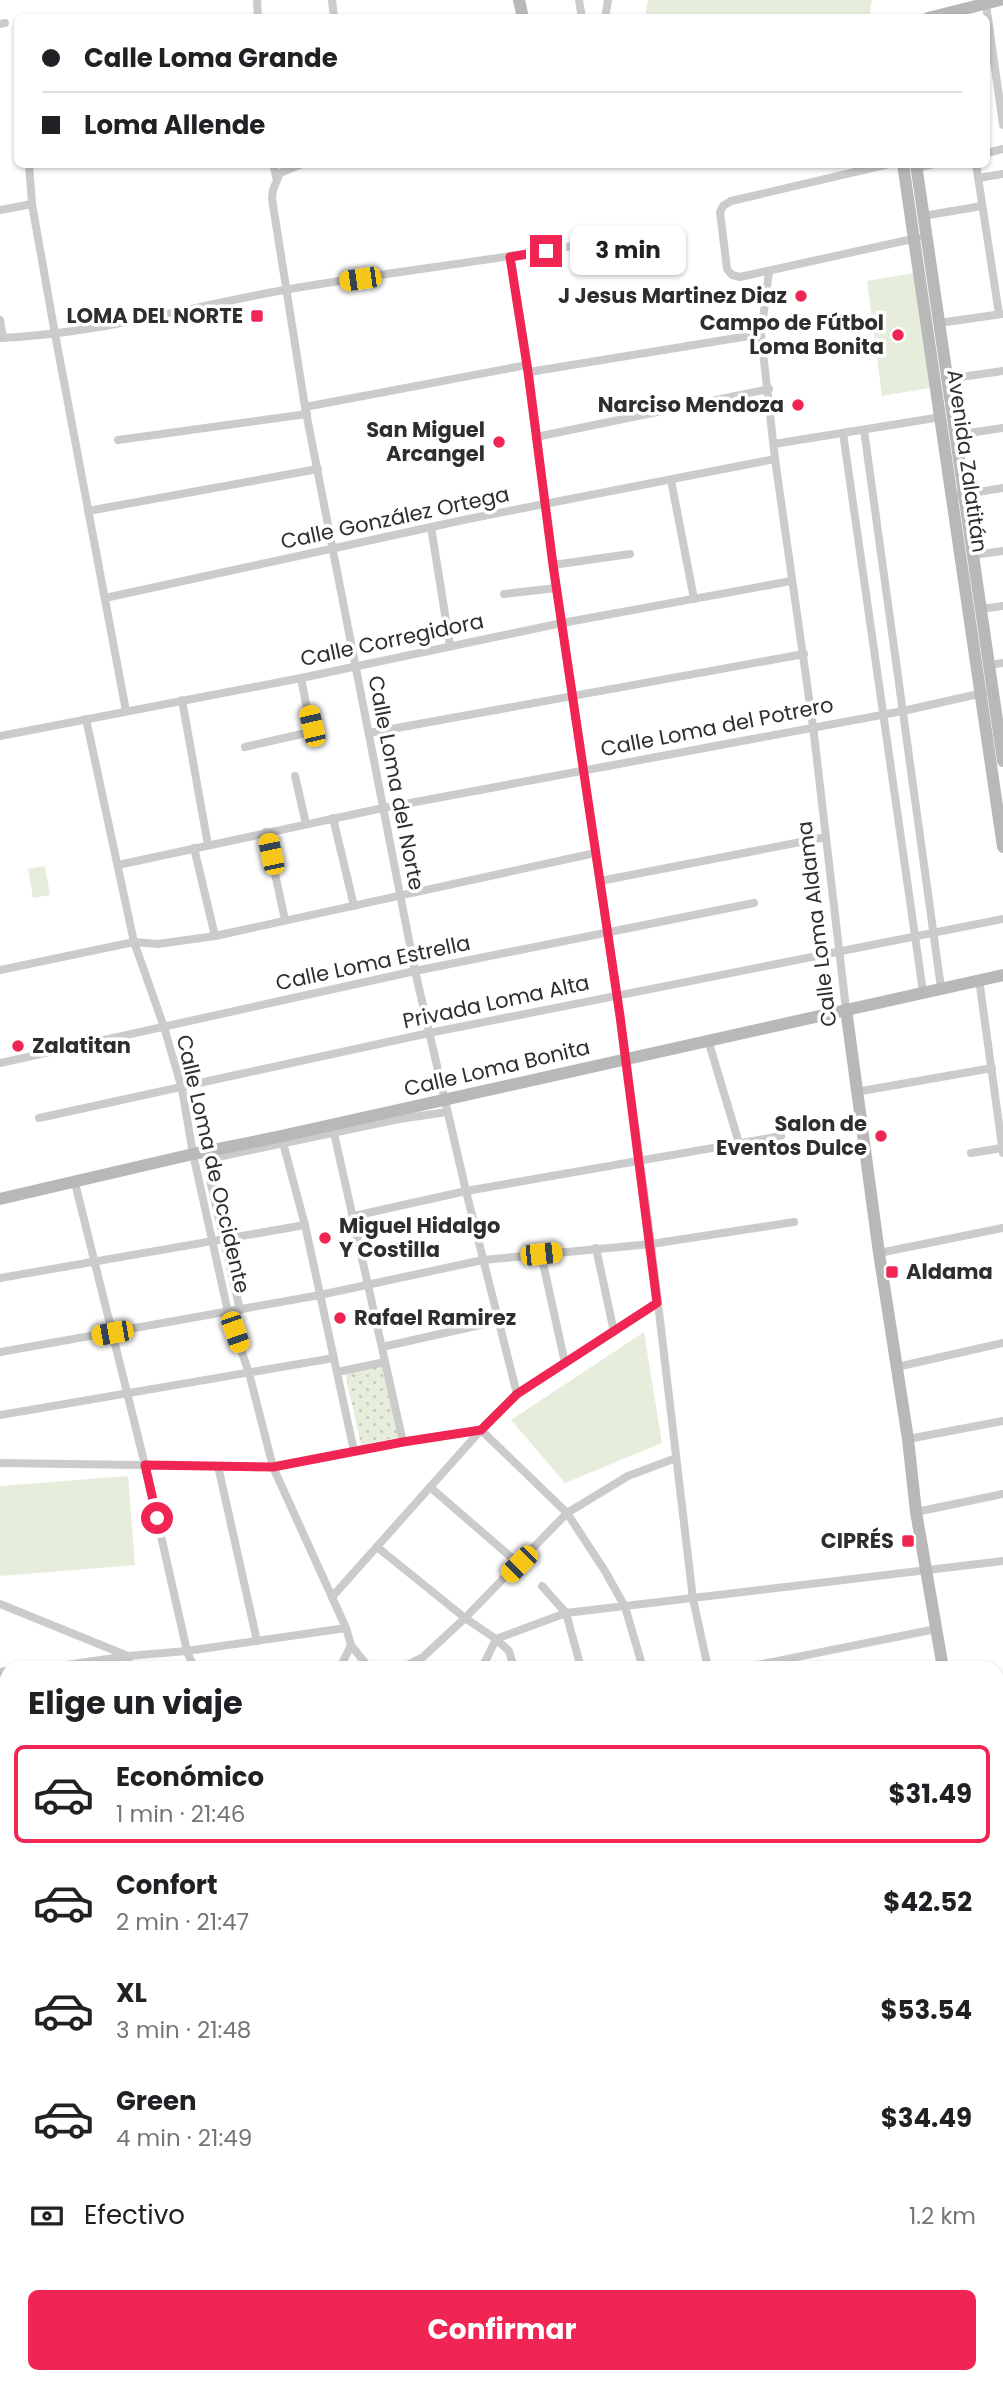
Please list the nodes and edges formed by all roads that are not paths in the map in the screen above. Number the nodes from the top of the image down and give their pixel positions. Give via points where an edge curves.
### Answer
1 (1000, 0) edge
2 (986, 4) junction
3 (945, 14) edge
4 (987, 14) edge
5 (990, 33) edge
6 (999, 97) junction
7 (990, 98) edge
8 (1003, 125) edge
9 (29, 168) edge
10 (275, 168) edge
11 (295, 168) edge
12 (872, 168) edge
13 (904, 168) edge
14 (917, 168) edge
15 (977, 168) edge
16 (1003, 174) edge
17 (278, 177) junction
18 (978, 178) junction
19 (32, 204) junction
20 (982, 206) junction
21 (0, 210) edge
22 (923, 216) junction
23 (920, 237) junction
24 (595, 242) dead end
25 (510, 257) junction
26 (769, 272) junction
27 (285, 290) junction
28 (1001, 314) edge
29 (0, 320) edge
30 (939, 323) junction
31 (55, 334) junction
32 (761, 334) junction
33 (2, 338) edge
34 (528, 369) junction
35 (1003, 371) edge
36 (947, 379) junction
37 (769, 389) junction
38 (306, 411) junction
39 (941, 417) junction
40 (1003, 428) edge
41 (864, 430) junction
42 (843, 433) junction
43 (956, 435) junction
44 (536, 437) junction
45 (118, 440) dead end
46 (774, 444) junction
47 (775, 458) junction
48 (318, 469) junction
49 (671, 480) junction
50 (1003, 488) edge
51 (958, 495) junction
52 (546, 505) junction
53 (88, 511) junction
54 (431, 527) junction
55 (334, 548) junction
56 (1003, 551) edge
57 (630, 554) dead end
58 (973, 555) junction
59 (553, 565) junction
60 (791, 581) junction
61 (556, 588) junction
62 (504, 594) dead end
63 (105, 598) junction
64 (694, 599) junction
65 (1003, 606) edge
66 (981, 609) junction
67 (562, 623) junction
68 (450, 645) junction
69 (804, 654) junction
70 (1003, 663) edge
71 (989, 665) junction
72 (356, 666) junction
73 (301, 677) junction
74 (987, 692) junction
75 (573, 695) junction
76 (182, 700) junction
77 (125, 711) junction
78 (903, 711) junction
79 (883, 714) junction
80 (86, 719) junction
81 (813, 726) junction
82 (369, 733) junction
83 (0, 736) edge
84 (245, 747) dead end
85 (1003, 761) edge
86 (585, 770) junction
87 (295, 776) dead end
88 (383, 808) junction
89 (333, 818) junction
90 (306, 824) junction
91 (266, 832) junction
92 (826, 837) junction
93 (208, 845) junction
94 (1003, 847) edge
95 (194, 848) junction
96 (596, 853) junction
97 (118, 864) junction
98 (600, 881) junction
99 (400, 896) junction
100 (754, 903) dead end
101 (354, 906) junction
102 (1003, 919) edge
103 (285, 920) junction
104 (607, 932) junction
105 (933, 933) junction
106 (215, 936) junction
107 (915, 937) junction
108 (134, 943) junction
109 (840, 953) junction
110 (0, 970) edge
111 (415, 971) junction
112 (1003, 975) edge
113 (979, 979) junction
114 (941, 988) junction
115 (923, 992) junction
116 (617, 995) junction
117 (846, 1009) junction
118 (164, 1027) junction
119 (429, 1034) junction
120 (708, 1040) junction
121 (626, 1058) junction
122 (0, 1063) edge
123 (992, 1068) junction
124 (182, 1089) junction
125 (856, 1092) junction
126 (446, 1105) junction
127 (39, 1118) dead end
128 (334, 1133) junction
129 (780, 1136) dead end
130 (283, 1143) junction
131 (740, 1143) junction
132 (1003, 1150) edge
133 (971, 1153) dead end
134 (193, 1154) junction
135 (639, 1162) junction
136 (75, 1183) junction
137 (466, 1191) junction
138 (0, 1199) edge
139 (354, 1216) junction
140 (794, 1222) dead end
141 (305, 1226) junction
142 (1003, 1228) edge
143 (225, 1240) junction
144 (212, 1243) junction
145 (651, 1244) junction
146 (596, 1248) junction
147 (879, 1253) junction
148 (541, 1254) junction
149 (483, 1260) junction
150 (94, 1262) junction
151 (0, 1278) edge
152 (368, 1284) junction
153 (320, 1295) junction
154 (657, 1303) junction
155 (240, 1310) junction
156 (228, 1312) junction
157 (498, 1321) junction
158 (614, 1332) junction
159 (112, 1333) junction
160 (1003, 1343) edge
161 (382, 1348) junction
162 (0, 1352) edge
163 (334, 1358) junction
164 (385, 1362) junction
165 (565, 1363) junction
166 (897, 1367) junction
167 (337, 1372) junction
168 (249, 1373) junction
169 (127, 1394) junction
170 (517, 1394) junction
171 (0, 1415) edge
172 (1003, 1421) edge
173 (481, 1430) junction
174 (908, 1439) junction
175 (403, 1442) junction
176 (354, 1451) junction
177 (676, 1458) junction
178 (0, 1463) edge
179 (145, 1465) junction
180 (218, 1466) junction
181 (273, 1467) junction
182 (430, 1488) junction
183 (1003, 1494) edge
184 (916, 1512) junction
185 (568, 1513) junction
186 (377, 1548) junction
187 (1003, 1561) edge
188 (519, 1564) junction
189 (925, 1570) junction
190 (542, 1587) dead end
191 (332, 1597) junction
192 (693, 1599) junction
193 (0, 1604) edge
194 (625, 1606) junction
195 (566, 1613) junction
196 (466, 1618) junction
197 (346, 1628) junction
198 (936, 1629) junction
199 (496, 1639) junction
200 (257, 1641) junction
201 (351, 1645) junction
202 (187, 1651) junction
203 (128, 1656) junction
204 (100, 1661) edge
205 (128, 1661) edge
206 (191, 1661) edge
207 (343, 1661) edge
208 (364, 1661) edge
209 (415, 1661) edge
210 (485, 1661) edge
211 (512, 1661) edge
212 (579, 1661) edge
213 (641, 1661) edge
214 (706, 1661) edge
215 (777, 1661) edge
216 (942, 1661) edge
217 (0, 1837) edge
218 (0, 1843) edge

1 - 2 street
2 - 3 street
2 - 4 street
5 - 6 street
6 - 7 street
6 - 8 street
9 - 19 street
10 - 17 street, Calle Loma del Norte
11 - 17 street
12 - 26 street via 723,205 727,269 740,277
13 - 23 street, Avenida Zalatitán
14 - 22 street, Avenida Zalatitán
15 - 18 street
16 - 18 street
17 - 27 street, Calle Loma del Norte via 273,210
18 - 20 street
19 - 21 street
19 - 31 street
20 - 22 street
20 - 28 street
22 - 23 street, Avenida Zalatitán
23 - 26 street
23 - 30 street, Avenida Zalatitán
23 - 39 street, Avenida Zalatitán
24 - 25 street
25 - 27 street
25 - 34 street
26 - 32 street, Calle Loma Aldama
27 - 31 street
27 - 38 street, Calle Loma del Norte
28 - 30 street
29 - 33 street
30 - 36 street, Avenida Zalatitán
31 - 33 street
31 - 53 street
32 - 34 street
32 - 37 street, Calle Loma Aldama
34 - 38 street
34 - 44 street
35 - 36 street
36 - 43 street, Avenida Zalatitán
37 - 44 street
37 - 46 street, Calle Loma Aldama
38 - 45 street
38 - 48 street, Calle Loma del Norte
39 - 41 street
39 - 51 street, Avenida Zalatitán
40 - 43 street
41 - 42 street
41 - 78 street
42 - 46 street
42 - 79 street
43 - 51 street, Avenida Zalatitán
44 - 52 street
46 - 47 street, Calle Loma Aldama
47 - 49 street, Calle González Ortega
47 - 60 street, Calle Loma Aldama
48 - 53 street
48 - 55 street, Calle Loma del Norte
49 - 52 street, Calle González Ortega
49 - 64 street
50 - 51 street
51 - 58 street, Avenida Zalatitán
51 - 74 street, Avenida Zalatitán
52 - 54 street, Calle González Ortega
52 - 59 street
53 - 63 street
54 - 55 street, Calle González Ortega
54 - 68 street
55 - 63 street, Calle González Ortega
55 - 72 street, Calle Loma del Norte
56 - 58 street
57 - 59 street
58 - 66 street, Avenida Zalatitán
59 - 61 street
60 - 64 street, Calle Corregidora
60 - 69 street, Calle Loma Aldama
61 - 62 street
61 - 67 street
63 - 77 street
64 - 67 street, Calle Corregidora
65 - 66 street
66 - 71 street, Avenida Zalatitán
67 - 68 street, Calle Corregidora
67 - 75 street
68 - 72 street, Calle Corregidora
69 - 75 street
69 - 81 street, Calle Loma Aldama
70 - 71 street
71 - 74 street, Avenida Zalatitán
72 - 73 street, Calle Corregidora
72 - 82 street, Calle Loma del Norte
73 - 76 street, Calle Corregidora
73 - 84 street via 311,730
74 - 78 street, Calle Loma del Potrero
74 - 85 street, Avenida Zalatitán
74 - 94 street, Avenida Zalatitán
75 - 82 street
75 - 86 street
76 - 77 street, Calle Corregidora
76 - 93 street
77 - 80 street, Calle Corregidora
78 - 79 street, Calle Loma del Potrero
78 - 105 street
79 - 81 street, Calle Loma del Potrero
79 - 107 street
80 - 83 street, Calle Corregidora
80 - 97 street, Calle Loma de Occidente
81 - 86 street, Calle Loma del Potrero
81 - 92 street, Calle Loma Aldama
82 - 88 street, Calle Loma del Norte
86 - 88 street, Calle Loma del Potrero
86 - 96 street
87 - 90 street
88 - 89 street, Calle Loma del Potrero
88 - 99 street, Calle Loma del Norte
89 - 90 street, Calle Loma del Potrero
89 - 101 street
90 - 91 street, Calle Loma del Potrero
91 - 93 street, Calle Loma del Potrero
91 - 103 street
92 - 98 street
92 - 109 street, Calle Loma Aldama
93 - 95 street, Calle Loma del Potrero
95 - 97 street, Calle Loma del Potrero
95 - 106 street
96 - 98 street
96 - 99 street
97 - 108 street, Calle Loma de Occidente
98 - 104 street
99 - 101 street
99 - 111 street, Calle Loma del Norte
100 - 104 street, Calle Loma Estrella
101 - 103 street
102 - 105 street, Privada Loma Alta
103 - 106 street
104 - 111 street, Calle Loma Estrella
104 - 116 street
105 - 107 street, Privada Loma Alta
105 - 114 street
106 - 108 street
107 - 109 street, Privada Loma Alta
107 - 115 street
108 - 110 street
108 - 118 street, Calle Loma de Occidente
109 - 116 street, Privada Loma Alta
109 - 117 street, Calle Loma Aldama
111 - 118 street, Calle Loma Estrella
111 - 119 street, Calle Loma del Norte
112 - 113 street, Calle Loma Bonita
113 - 114 street, Calle Loma Bonita
113 - 123 street
114 - 115 street, Calle Loma Bonita
115 - 117 street, Calle Loma Bonita
116 - 119 street, Privada Loma Alta
116 - 121 street
117 - 120 street, Calle Loma Bonita
117 - 125 street, Calle Loma Aldama
118 - 122 street, Calle Loma Estrella
118 - 124 street, Calle Loma de Occidente
119 - 124 street, Privada Loma Alta
119 - 126 street, Calle Loma del Norte
120 - 121 street, Calle Loma Bonita
120 - 131 street
121 - 126 street, Calle Loma Bonita
121 - 135 street
123 - 125 street
123 - 132 street
124 - 127 street, Privada Loma Alta
124 - 134 street, Calle Loma de Occidente
125 - 147 street, Calle Loma Aldama
126 - 128 street
126 - 134 street, Calle Loma Bonita
126 - 137 street, Calle Loma del Norte
128 - 130 street
128 - 139 street
129 - 131 street
130 - 141 street
130 - 143 street via 207,1161
131 - 135 street
132 - 133 street
134 - 136 street, Calle Loma Bonita
134 - 144 street, Calle Loma de Occidente
135 - 137 street
135 - 145 street
136 - 138 street, Calle Loma Bonita
136 - 150 street
137 - 139 street
137 - 149 street, Calle Loma del Norte
139 - 152 street
140 - 145 street
141 - 143 street
141 - 153 street
142 - 147 street
143 - 144 street
143 - 155 street
144 - 150 street
144 - 156 street, Calle Loma de Occidente
145 - 146 street
145 - 154 street
146 - 148 street
146 - 158 street
147 - 166 street, Calle Loma Aldama
148 - 149 street
148 - 165 street
149 - 152 street
149 - 157 street, Calle Loma del Norte
150 - 151 street
150 - 159 street
152 - 153 street
152 - 161 street
153 - 155 street
153 - 163 street
154 - 158 street
154 - 177 street
155 - 156 street
156 - 159 street
156 - 168 street, Calle Loma de Occidente
157 - 161 street
157 - 170 street, Calle Loma del Norte
158 - 165 street
159 - 162 street
159 - 169 street
160 - 166 street
161 - 164 street
163 - 167 street
163 - 168 street
164 - 167 street
164 - 175 street
165 - 170 street
166 - 174 street, Calle Loma Aldama
167 - 176 street
168 - 169 street
168 - 181 street, Calle Loma de Occidente
169 - 171 street
169 - 179 street
170 - 173 street
172 - 174 street
173 - 175 street
173 - 182 street
173 - 185 street
174 - 184 street, Calle Loma Aldama
175 - 176 street
176 - 181 street
177 - 185 street via 628,1476
177 - 192 street
178 - 179 street
179 - 180 street
179 - 202 street
180 - 181 street
180 - 200 street
181 - 191 street, Calle Loma de Occidente
182 - 186 street
182 - 188 street
183 - 184 street
184 - 189 street, Calle Loma Aldama
185 - 188 street
185 - 194 street
186 - 191 street
186 - 196 street
187 - 189 street
188 - 196 street
189 - 192 street
189 - 198 street, Calle Loma Aldama
190 - 195 street
191 - 197 street, Calle Loma de Occidente
192 - 194 street
192 - 214 street
193 - 203 street
194 - 195 street
194 - 213 street
195 - 199 street
195 - 212 street
196 - 199 street
196 - 209 street
197 - 200 street
197 - 201 street, Calle Loma de Occidente
198 - 215 street
198 - 216 street, Calle Loma Aldama
199 - 210 street
199 - 211 street
200 - 202 street
201 - 207 street
201 - 208 street, Calle Loma de Occidente
202 - 203 street
202 - 206 street
203 - 204 street
203 - 205 street
217 - 218 street

